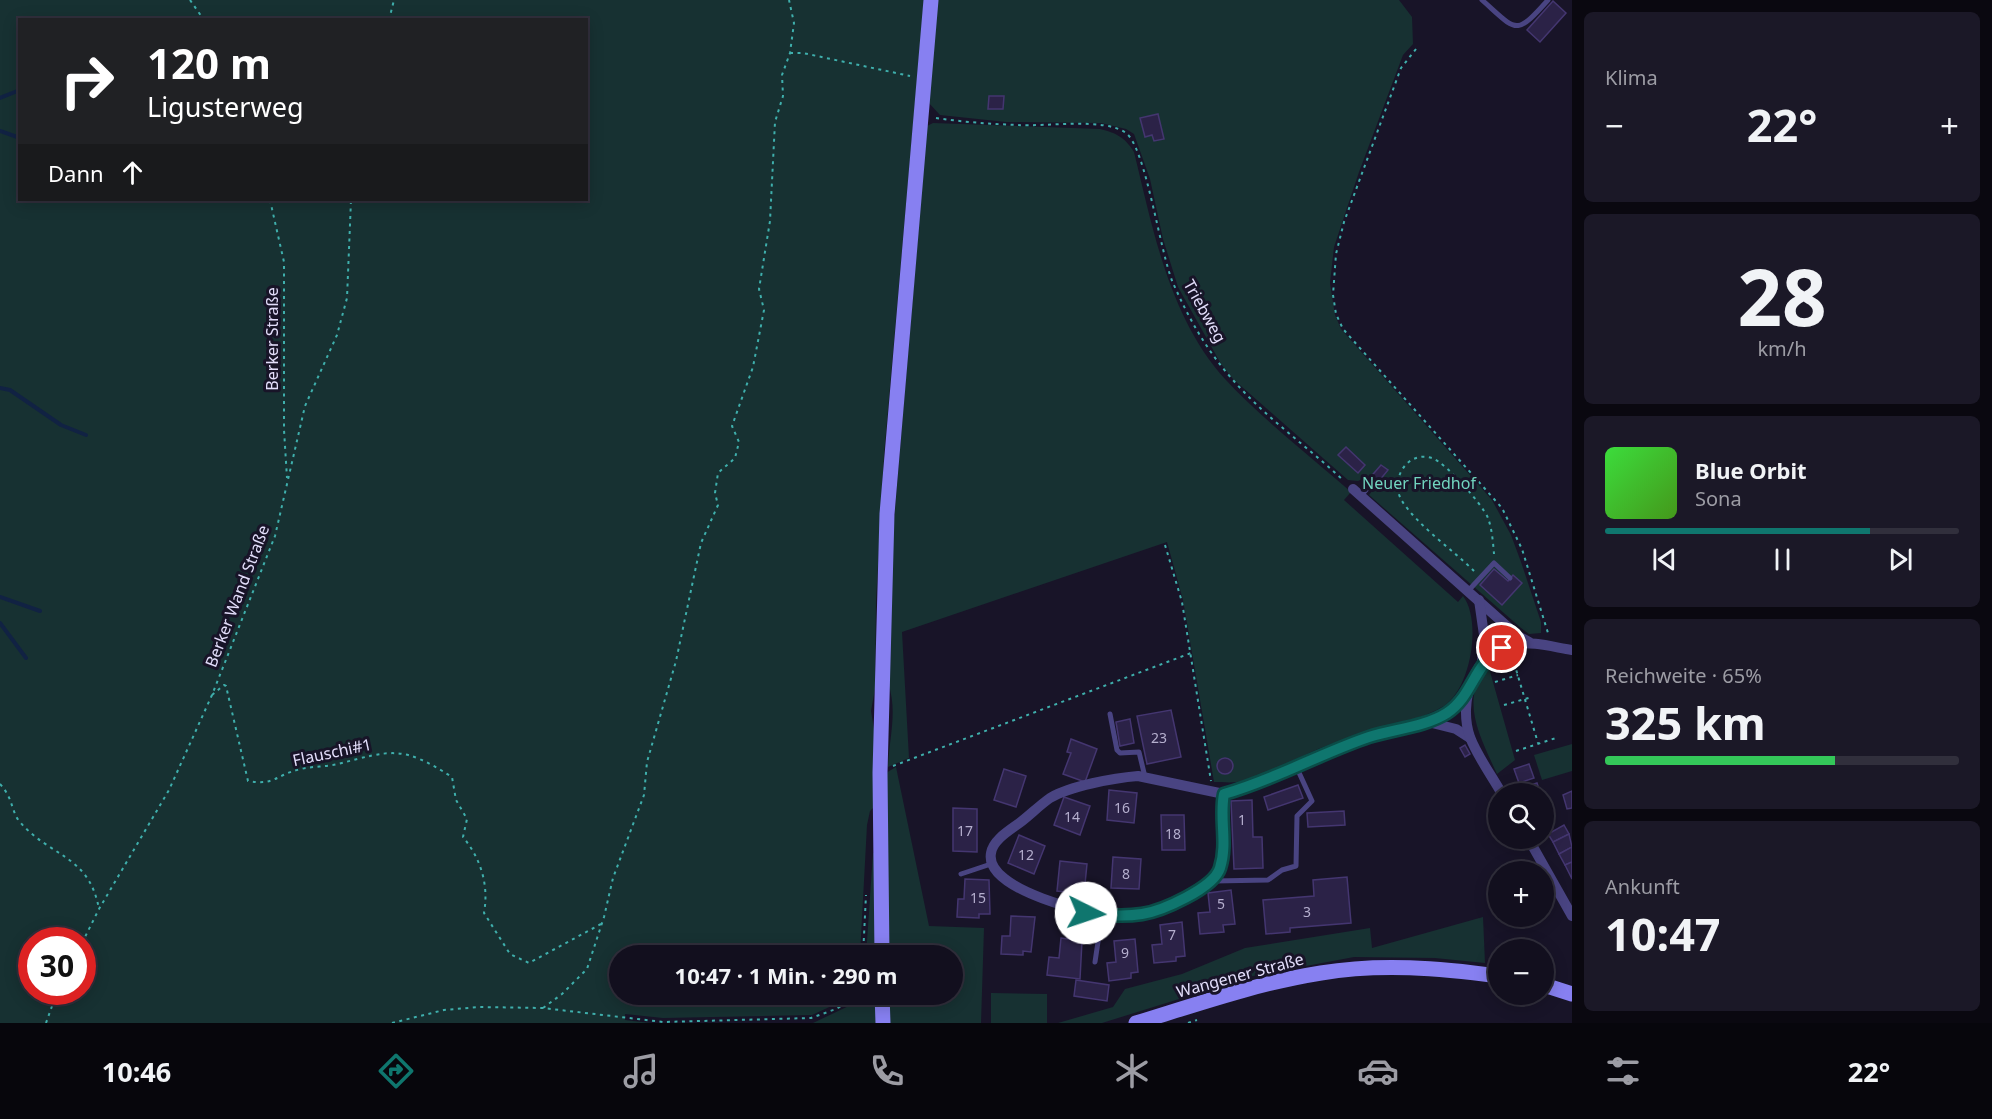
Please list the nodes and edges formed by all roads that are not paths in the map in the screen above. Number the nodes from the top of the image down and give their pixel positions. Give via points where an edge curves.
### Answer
1 (931, 0) edge
2 (1482, 0) edge
3 (1548, 0) edge
4 (1372, 483) dead end
5 (1360, 491) joint
6 (1510, 578) dead end
7 (1468, 591) junction
8 (1479, 599) junction
9 (1530, 643) junction
10 (1572, 650) edge
11 (1482, 663) junction
12 (1466, 695) junction
13 (1110, 714) dead end
14 (1428, 722) junction
15 (1470, 738) junction
16 (1296, 766) junction
17 (1146, 777) junction
18 (1496, 783) edge
19 (1224, 794) junction
20 (1534, 849) edge
21 (991, 864) junction
22 (962, 874) dead end
23 (1212, 881) junction
24 (1102, 915) junction
25 (1572, 916) edge
26 (882, 945) edge
27 (1095, 962) dead end
28 (1488, 975) edge
29 (1554, 988) edge
30 (1572, 994) edge
31 (882, 1005) edge
32 (883, 1023) edge
33 (1136, 1023) edge

1 - 26 main road via 889,474 882,638
2 - 3 lane via 1510,26 1518,27 1526,24
4 - 5 lane
5 - 7 street
6 - 7 lane via 1494,563
7 - 8 street
8 - 9 street
8 - 11 street
9 - 10 street
9 - 11 street via 1509,645 1488,655
11 - 12 street
12 - 14 street via 1448,712
12 - 15 street
13 - 17 lane via 1117,750 1139,752
14 - 15 street via 1456,729
14 - 16 street via 1370,737
15 - 18 street
16 - 19 street
16 - 23 lane via 1312,801 1297,816 1296,866 1268,879
17 - 19 street
17 - 21 street via 1126,777 1051,798 994,844
19 - 23 street via 1222,859
20 - 25 street
21 - 22 lane
21 - 24 street via 998,875 1020,887 1086,913
23 - 24 street via 1154,911
24 - 27 lane
28 - 33 main road, Wangener Straße via 1402,967 1322,972 1253,987
29 - 30 main road
31 - 32 main road

